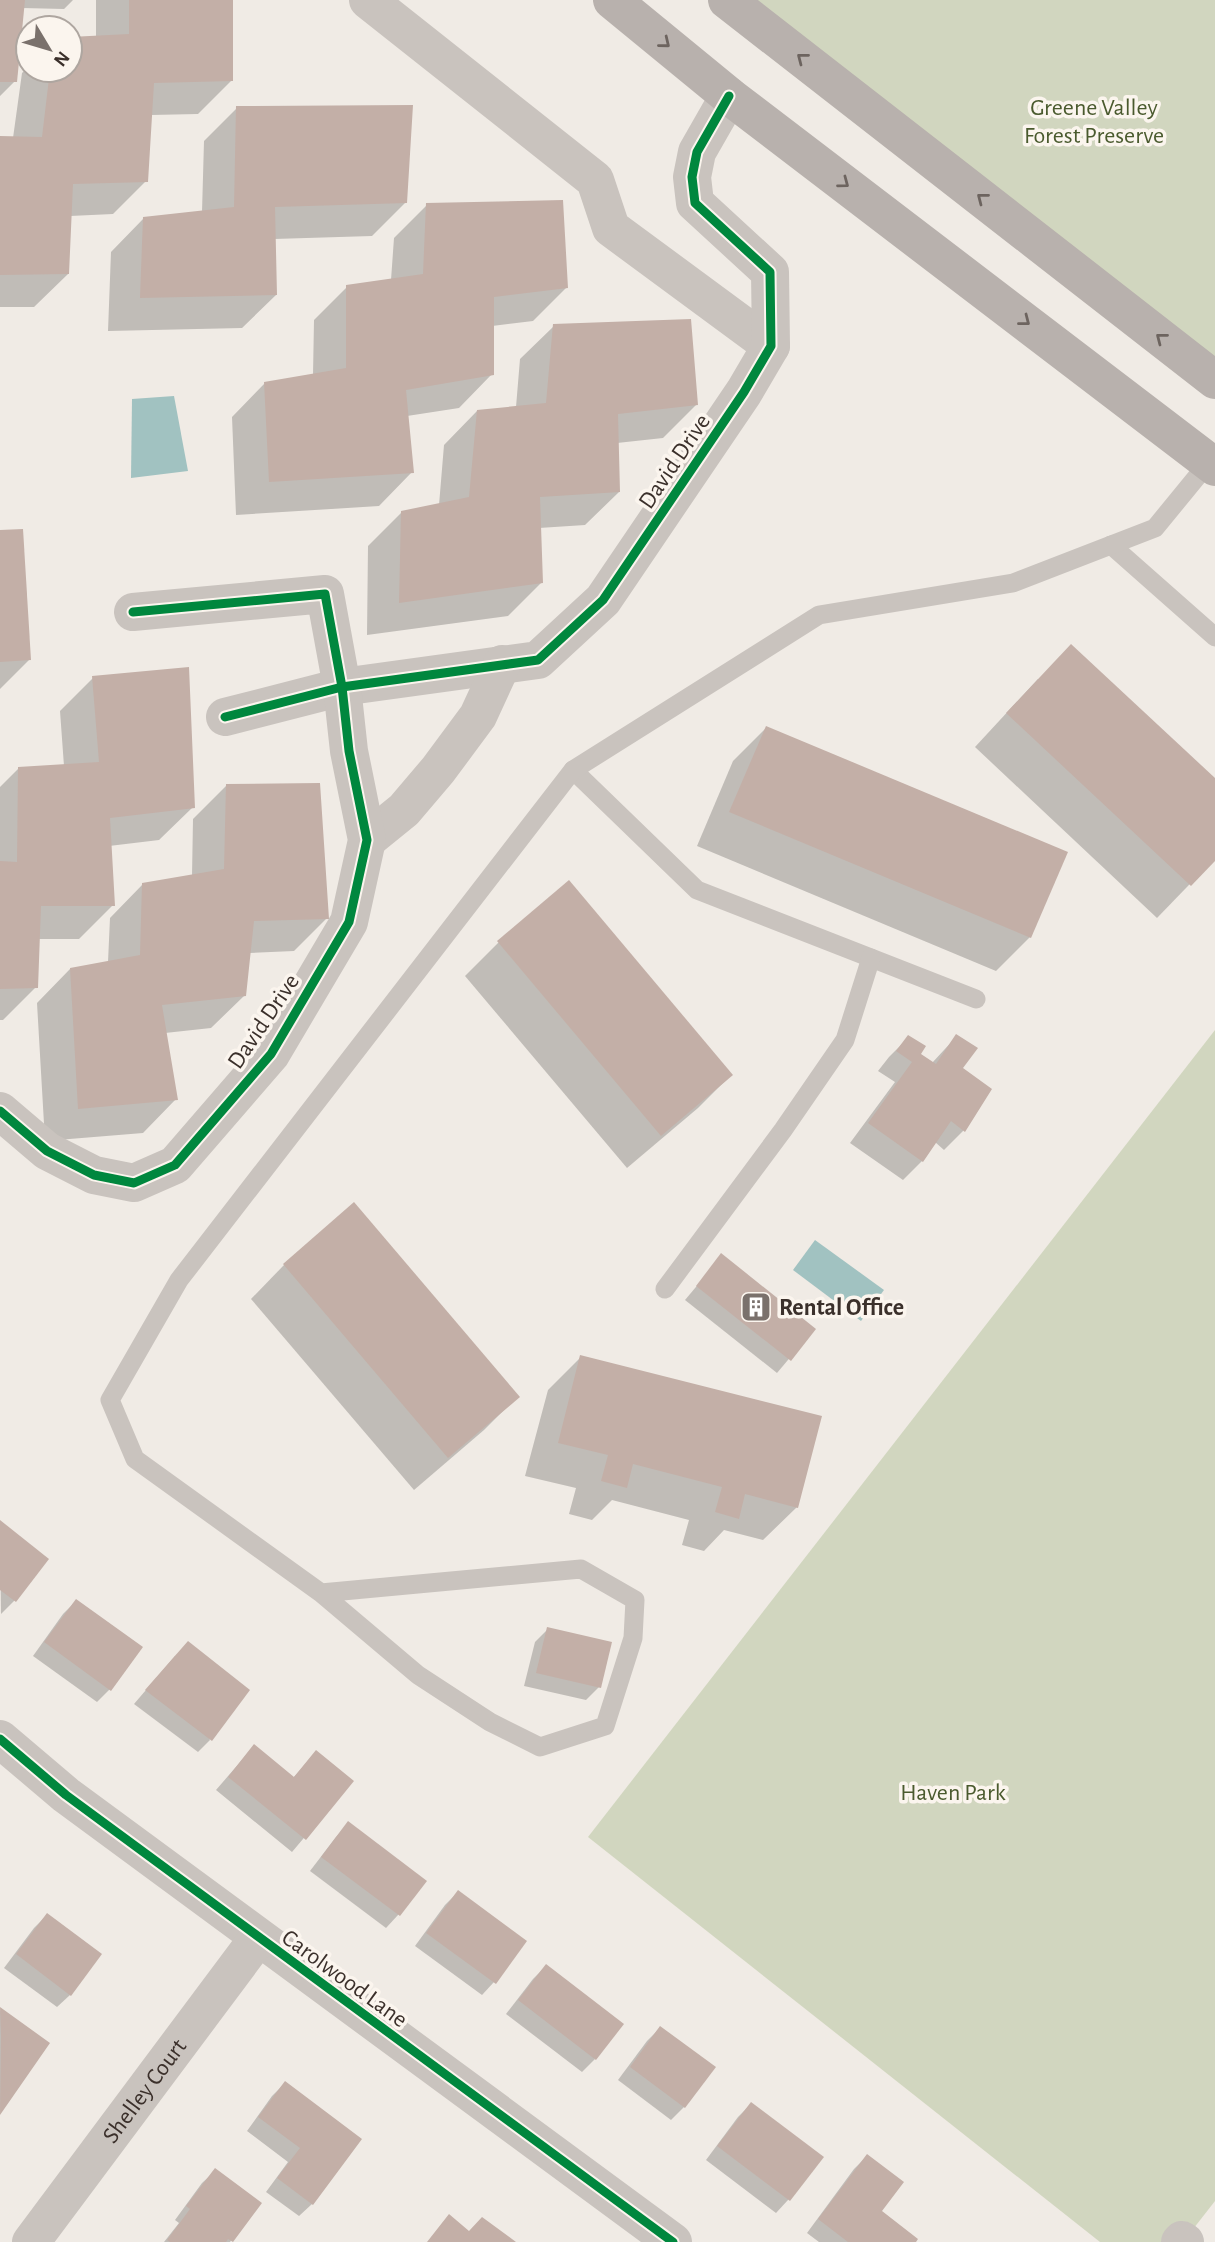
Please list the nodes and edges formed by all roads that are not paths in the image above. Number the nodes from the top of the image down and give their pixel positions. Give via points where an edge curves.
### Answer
1 (368, 0) edge
2 (612, 0) edge
3 (727, 0) edge
4 (729, 96) junction
5 (771, 346) junction
6 (1215, 380) edge
7 (1212, 465) edge
8 (1111, 545) junction
9 (133, 612) dead end
10 (1215, 637) edge
11 (502, 664) junction
12 (342, 687) junction
13 (225, 717) dead end
14 (573, 770) junction
15 (367, 840) junction
16 (871, 958) junction
17 (976, 999) dead end
18 (0, 1111) edge
19 (665, 1289) dead end
20 (321, 1593) junction
21 (0, 1739) edge
22 (258, 1938) junction
23 (31, 2242) edge
24 (673, 2242) edge

1 - 5 street via 595,180 611,228
2 -> 4 main road
6 -> 3 main road
4 - 5 street via 697,152 692,177 695,203 770,272
4 -> 7 main road
5 - 11 street, David Drive via 603,600 538,660
7 - 8 lane via 1156,528
8 - 10 lane
8 - 14 lane via 1013,583 819,615
9 - 12 street via 325,594
11 - 12 street, David Drive
11 - 15 street via 478,716 438,770 404,810
12 - 13 street, David Drive
12 - 15 street, David Drive
14 - 16 lane via 698,890
14 - 20 lane via 178,1279 110,1400 135,1459
15 - 18 street, David Drive via 349,922 271,1054 175,1165 134,1183 94,1175 47,1151
16 - 17 lane
16 - 19 lane via 845,1040
20 - 20 lane via 418,1675 490,1722 540,1747 605,1726 633,1638 635,1600 581,1569
21 - 22 street, Carolwood Lane via 66,1795
22 - 23 street, Shelley Court
22 - 24 street, Carolwood Lane

